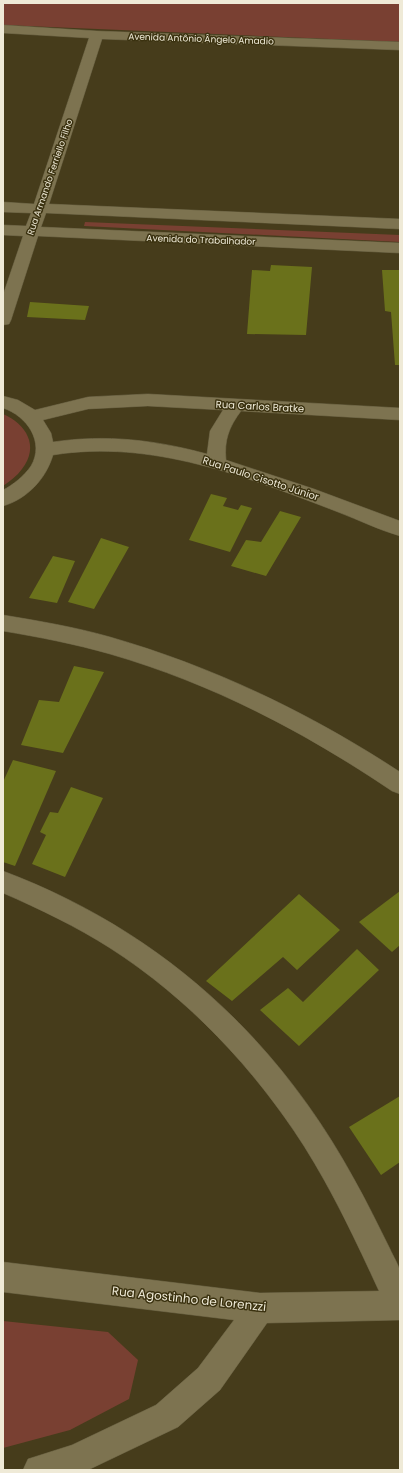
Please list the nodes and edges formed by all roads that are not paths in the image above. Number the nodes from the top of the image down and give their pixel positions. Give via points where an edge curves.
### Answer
1 (3, 29) edge
2 (97, 35) junction
3 (400, 46) edge
4 (3, 207) edge
5 (40, 209) junction
6 (400, 224) edge
7 (3, 230) edge
8 (31, 232) junction
9 (400, 248) edge
10 (3, 320) edge
11 (3, 402) edge
12 (236, 405) junction
13 (400, 414) edge
14 (36, 423) junction
15 (46, 450) junction
16 (218, 463) junction
17 (3, 499) edge
18 (400, 529) edge
19 (3, 623) edge
20 (400, 784) edge
21 (3, 882) edge
22 (3, 1278) edge
23 (400, 1305) edge
24 (260, 1308) junction
25 (40, 1470) edge

1 - 2 street, Avenida Antônio Ângelo Amadio
2 - 3 street, Avenida Antônio Ângelo Amadio
2 - 5 street, Rua Armando Ferriello Filho
4 - 5 street
5 - 6 street
5 - 8 street, Rua Armando Ferriello Filho
7 - 8 street, Avenida do Trabalhador
8 - 9 street, Avenida do Trabalhador
8 - 10 street, Rua Armando Ferriello Filho
11 - 14 street via 21,409
12 - 13 street, Rua Carlos Bratke
12 - 14 street, Rua Carlos Bratke via 120,400
12 - 16 street via 222,423 215,444
14 - 15 street via 44,438
15 - 16 street, Rua Paulo Cisotto Júnior via 85,444 144,446
15 - 17 street via 36,474
16 - 18 street, Rua Paulo Cisotto Júnior via 305,492
19 - 20 street via 79,637 133,652 241,693 347,749
21 - 23 street via 43,898 134,950 178,983 219,1021 259,1064 297,1112 332,1166 364,1226
22 - 24 street, Rua Agostinho de Lorenzzi
23 - 24 street, Rua Agostinho de Lorenzzi
24 - 25 street via 209,1379 167,1416 75,1460

